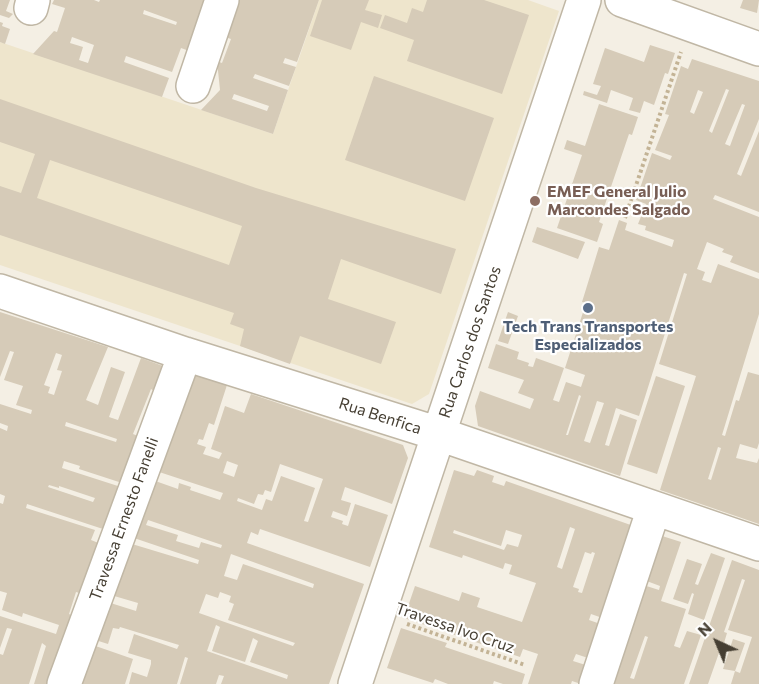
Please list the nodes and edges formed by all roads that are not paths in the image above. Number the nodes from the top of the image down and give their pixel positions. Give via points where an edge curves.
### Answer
1 (222, 0) edge
2 (584, 0) edge
3 (622, 0) edge
4 (759, 50) edge
5 (193, 86) dead end
6 (1, 294) edge
7 (185, 354) junction
8 (439, 434) junction
9 (654, 508) junction
10 (759, 544) edge
11 (64, 684) edge
12 (355, 684) edge
13 (596, 684) edge

1 - 5 street
2 - 8 street, Rua Carlos dos Santos
3 - 4 street
6 - 7 street, Rua Benfica
7 - 8 street, Rua Benfica
7 - 11 street, Travessa Ernesto Fanelli
8 - 9 street, Rua Benfica
8 - 12 street, Rua Carlos dos Santos
9 - 10 street, Rua Benfica
9 - 13 street

